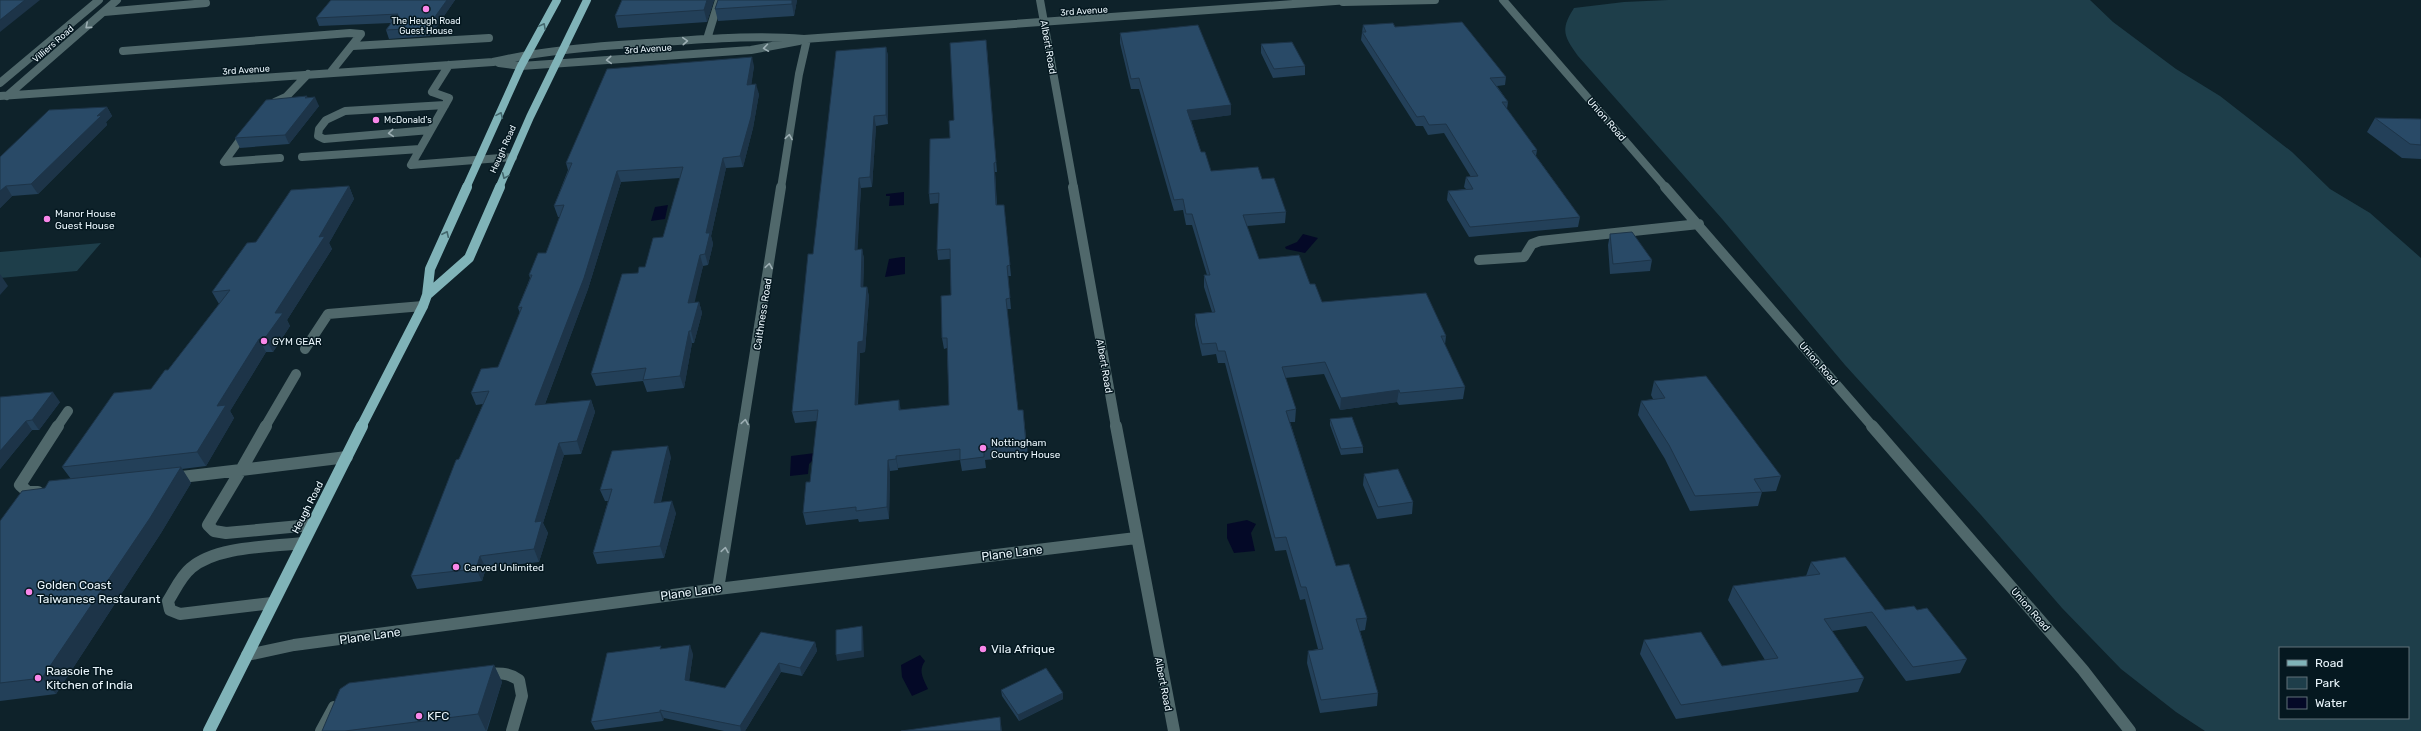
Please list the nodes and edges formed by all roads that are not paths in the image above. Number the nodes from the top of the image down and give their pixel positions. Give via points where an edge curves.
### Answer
1 (99, 0) edge
2 (117, 0) edge
3 (557, 0) edge
4 (587, 0) edge
5 (719, 0) edge
6 (1040, 0) edge
7 (1349, 0) edge
8 (1435, 0) edge
9 (1503, 0) edge
10 (1340, 2) junction
11 (206, 3) dead end
12 (104, 12) junction
13 (1045, 22) junction
14 (489, 38) dead end
15 (707, 39) junction
16 (806, 39) junction
17 (353, 46) junction
18 (562, 50) junction
19 (123, 51) dead end
20 (529, 52) junction
21 (493, 62) junction
22 (556, 64) junction
23 (449, 65) junction
24 (522, 66) junction
25 (330, 73) junction
26 (308, 74) junction
27 (0, 83) edge
28 (8, 95) junction
29 (0, 96) edge
30 (0, 102) edge
31 (447, 102) junction
32 (267, 105) edge
33 (340, 105) dead end
34 (252, 123) edge
35 (430, 130) junction
36 (420, 149) junction
37 (302, 157) dead end
38 (513, 157) junction
39 (280, 158) dead end
40 (480, 160) junction
41 (1699, 224) junction
42 (1479, 260) dead end
43 (425, 301) junction
44 (305, 349) dead end
45 (296, 374) dead end
46 (68, 411) dead end
47 (347, 456) junction
48 (241, 470) junction
49 (165, 479) edge
50 (51, 491) edge
51 (311, 525) junction
52 (1136, 538) junction
53 (302, 543) junction
54 (718, 589) junction
55 (272, 603) junction
56 (247, 655) junction
57 (473, 676) edge
58 (344, 698) edge
59 (209, 731) edge
60 (321, 731) edge
61 (512, 731) edge
62 (1174, 731) edge
63 (2130, 731) edge

1 - 27 street, Villiers Road
2 - 12 street, Villiers Road
20 -> 3 main road, Heugh Road
4 - 18 main road, Heugh Road
5 - 15 street
6 - 13 street, Albert Road
7 - 10 street, 3rd Avenue
8 - 10 street, 3rd Avenue
9 - 41 street, Union Road
10 - 13 street, 3rd Avenue
11 - 12 street
12 -> 28 street, Villiers Road
13 - 16 street, 3rd Avenue
13 - 52 street, Albert Road
14 - 17 street
15 - 16 street, 3rd Avenue
18 -> 15 street, 3rd Avenue
16 -> 22 street, 3rd Avenue via 751,50
54 -> 16 street, Caithness Road
17 - 19 street via 361,34
17 - 25 street
18 - 20 street, 3rd Avenue
18 - 22 main road, Heugh Road
20 - 21 street, 3rd Avenue
20 - 24 main road, Heugh Road
21 - 23 street, 3rd Avenue
21 - 24 street, 3rd Avenue
22 - 24 street, 3rd Avenue
22 - 38 main road, Heugh Road
23 - 25 street, 3rd Avenue
23 - 31 street via 432,92
40 -> 24 main road, Heugh Road
25 - 26 street, 3rd Avenue
26 - 28 street, 3rd Avenue
26 - 32 street via 286,98
28 - 29 street, 3rd Avenue
28 - 30 street, Villiers Road
31 - 33 street
31 - 35 street
35 -> 31 street via 324,139 318,136 326,120 345,110
34 - 39 street via 224,162
35 - 36 street
36 - 37 street
36 - 40 street via 411,165
38 - 40 street
38 -> 43 main road, Heugh Road via 469,258
43 -> 40 main road, Heugh Road via 430,269
41 - 42 street via 1540,241 1532,244 1524,257
41 - 63 street, Union Road via 2083,670
43 - 44 street via 328,314
43 - 47 main road, Heugh Road
45 - 48 street
46 - 50 street via 20,484 28,492
47 - 48 street
47 - 51 main road, Heugh Road
48 - 49 street
48 - 51 street via 208,525 214,531 226,533
51 - 53 main road, Heugh Road
52 - 54 street, Plane Lane
52 - 62 street, Albert Road
53 - 55 main road, Heugh Road
53 - 55 street via 216,554 200,560 189,568 168,601 170,610 180,614
54 - 56 street, Plane Lane via 294,645
55 - 56 main road, Heugh Road
56 - 59 main road, Heugh Road
57 - 61 street via 502,672 513,674 521,680 524,689
58 - 60 street via 332,709

